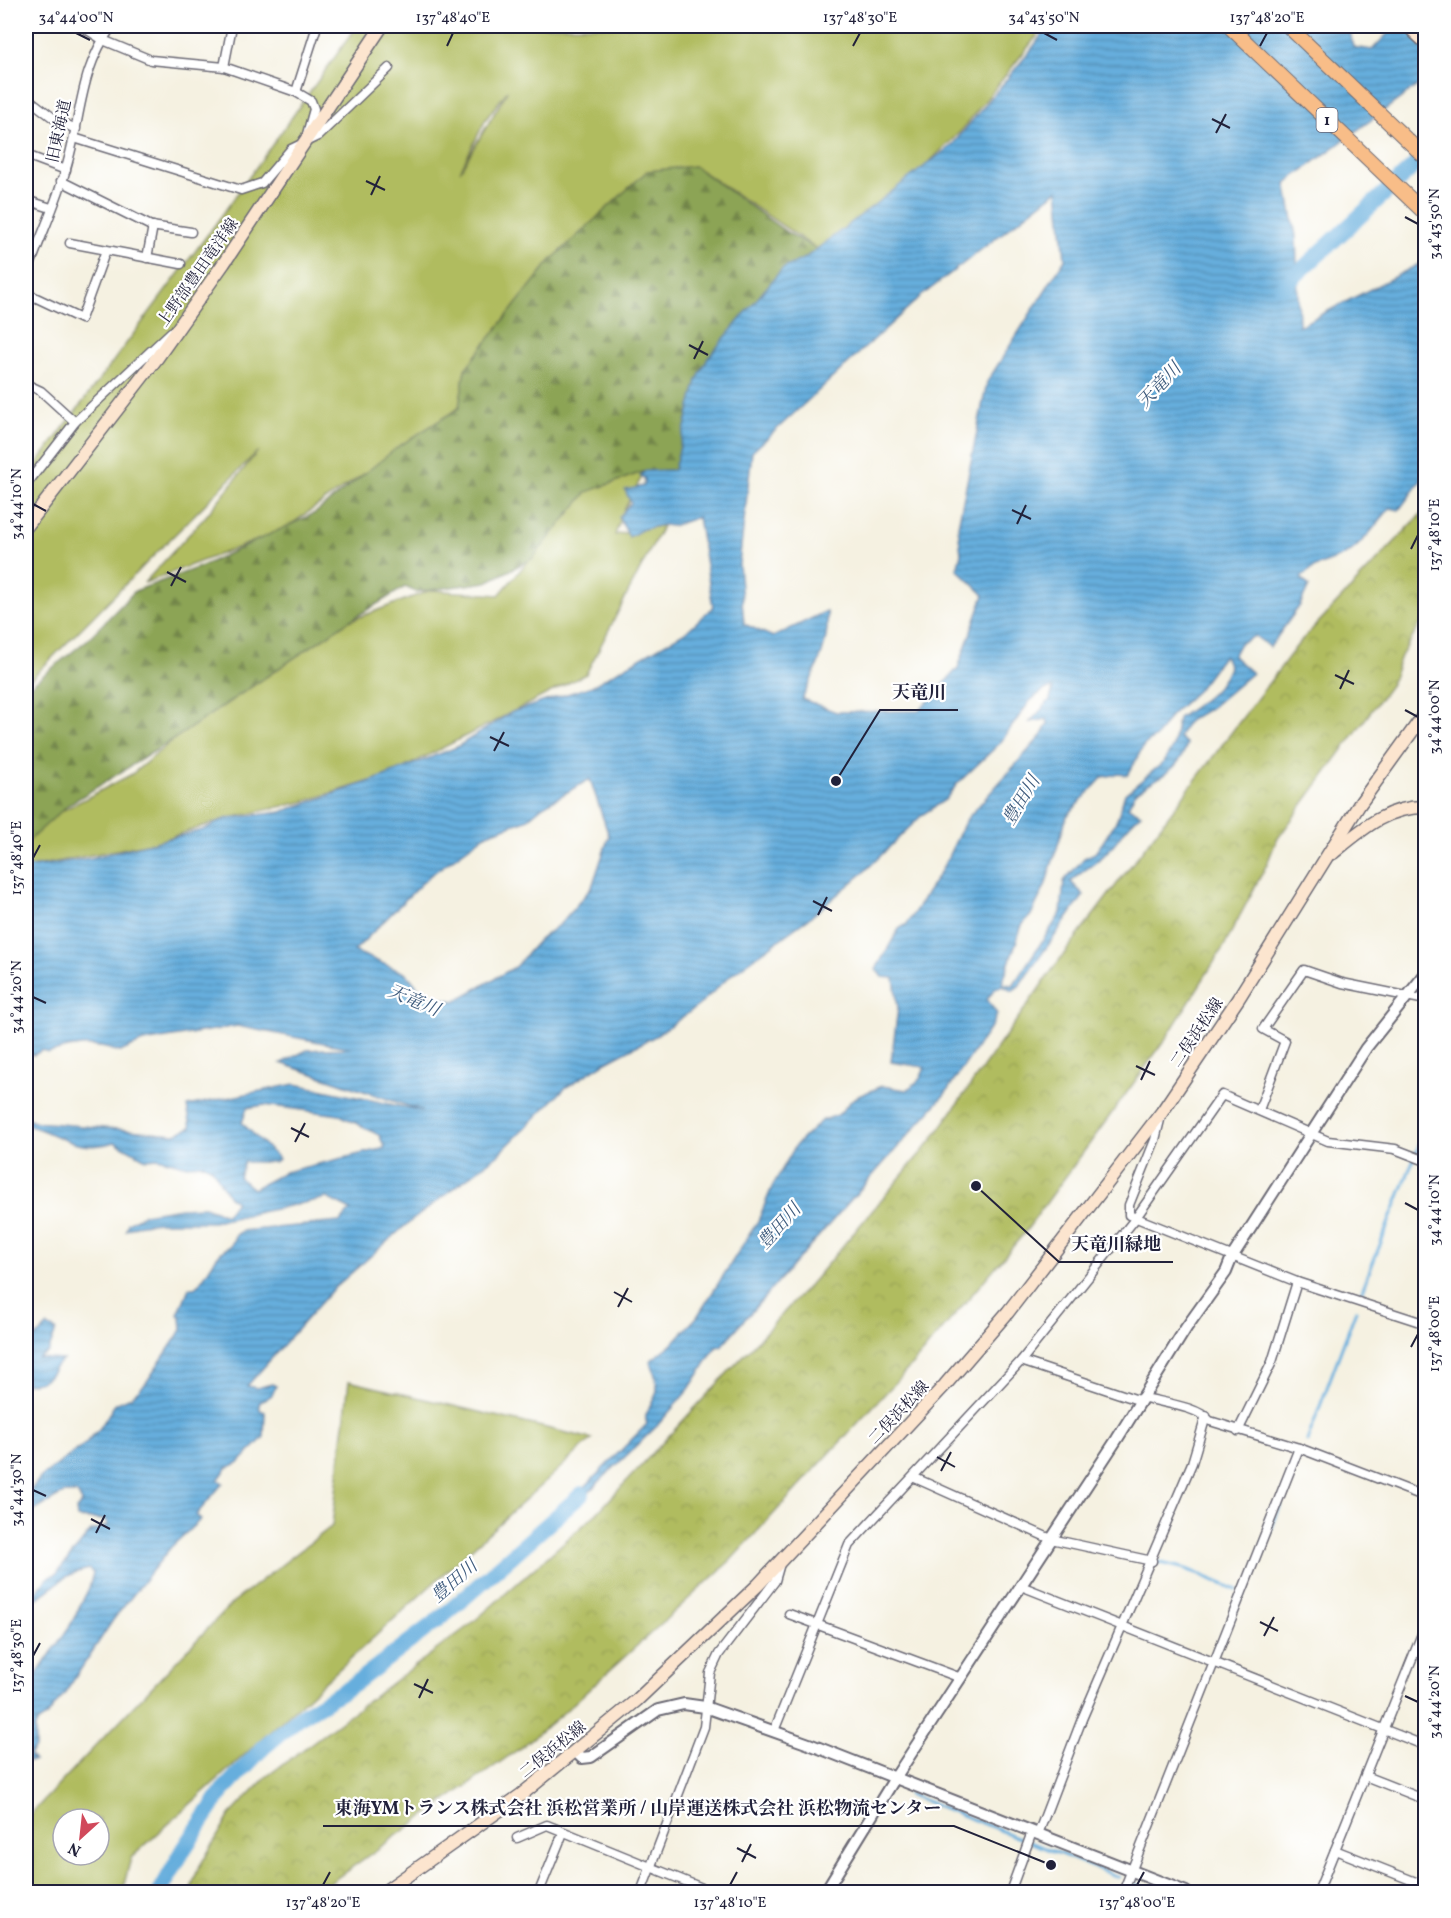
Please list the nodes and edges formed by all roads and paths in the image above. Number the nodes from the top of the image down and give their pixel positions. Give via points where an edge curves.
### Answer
1 (81, 26) edge
2 (112, 26) edge
3 (232, 26) edge
4 (316, 26) edge
5 (382, 26) edge
6 (1229, 26) edge
7 (1288, 26) edge
8 (1408, 26) edge
9 (103, 40) junction
10 (1425, 43) edge
11 (224, 67) junction
12 (389, 68) dead end
13 (296, 92) junction
14 (26, 97) edge
15 (75, 134) junction
16 (306, 140) junction
17 (26, 155) edge
18 (1425, 158) edge
19 (66, 170) junction
20 (61, 181) junction
21 (26, 200) edge
22 (51, 208) junction
23 (1425, 214) edge
24 (153, 226) junction
25 (191, 232) dead end
26 (70, 243) dead end
27 (106, 250) junction
28 (147, 258) junction
29 (181, 264) dead end
30 (26, 278) edge
31 (26, 293) edge
32 (179, 327) junction
33 (26, 384) edge
34 (75, 422) junction
35 (26, 485) edge
36 (26, 527) edge
37 (1425, 712) edge
38 (1425, 807) edge
39 (1330, 856) junction
40 (1425, 973) edge
41 (1407, 994) junction
42 (1425, 1000) edge
43 (1259, 1110) junction
44 (1162, 1112) junction
45 (1311, 1133) junction
46 (1423, 1160) edge
47 (1135, 1219) junction
48 (1232, 1257) junction
49 (1297, 1282) junction
50 (1425, 1324) edge
51 (1021, 1361) junction
52 (1142, 1397) junction
53 (1206, 1416) junction
54 (1238, 1431) junction
55 (1299, 1448) junction
56 (915, 1478) junction
57 (1425, 1497) edge
58 (1051, 1539) junction
59 (781, 1560) junction
60 (1152, 1561) junction
61 (1021, 1586) junction
62 (789, 1614) dead end
63 (1425, 1624) edge
64 (818, 1625) junction
65 (1123, 1626) junction
66 (1214, 1662) junction
67 (961, 1678) junction
68 (705, 1707) junction
69 (1383, 1730) junction
70 (774, 1731) junction
71 (1425, 1746) edge
72 (576, 1752) junction
73 (1365, 1776) junction
74 (895, 1778) junction
75 (1425, 1800) edge
76 (563, 1833) junction
77 (1032, 1837) junction
78 (517, 1838) dead end
79 (1335, 1850) junction
80 (650, 1869) junction
81 (1131, 1871) junction
82 (1425, 1886) edge
83 (384, 1893) edge
84 (539, 1893) edge
85 (641, 1893) edge
86 (712, 1893) edge
87 (825, 1893) edge
88 (1010, 1893) edge
89 (1123, 1893) edge
90 (1186, 1893) edge
91 (1317, 1893) edge

1 - 9 street
2 - 9 street, 旧東海道
3 - 11 street
4 - 13 street
5 - 16 main road, 上野部豊田竜洋線
6 - 23 highway, 1
7 - 18 highway
8 - 10 main road
9 - 11 street via 151,60
9 - 15 street, 旧東海道 via 83,83
11 - 13 street
12 - 16 street via 318,135
13 - 16 street via 311,101 314,109
14 - 15 street
15 - 16 street via 241,190 262,183 291,149
15 - 19 street, 旧東海道
16 - 32 main road, 上野部豊田竜洋線
17 - 19 street
19 - 20 street, 旧東海道
20 - 22 street, 旧東海道
20 - 24 street
21 - 22 street
22 - 30 street, 旧東海道
24 - 25 street
24 - 28 street
26 - 27 street
27 - 28 street
27 - 31 street via 81,319
28 - 29 street
32 - 34 street via 158,342
32 - 36 main road, 上野部豊田竜洋線
33 - 34 street via 41,391
34 - 35 street
37 - 39 main road, 二俣浜松線 via 1359,804
38 - 39 main road, 二俣浜松線 via 1388,812
39 - 44 main road, 二俣浜松線
40 - 41 street
41 - 42 street
41 - 43 street via 1342,983 1304,970 1263,1029 1285,1041
41 - 45 street via 1365,1048
43 - 45 street
43 - 47 street via 1222,1095
44 - 47 street via 1129,1205 1129,1215
44 - 59 main road, 二俣浜松線 via 1008,1312
45 - 46 street via 1328,1141 1395,1149
45 - 48 street
47 - 48 street
47 - 51 street
48 - 49 street
48 - 52 street via 1226,1272
49 - 50 street
49 - 54 street via 1272,1362
51 - 52 street via 1137,1400
51 - 56 street
52 - 53 street
52 - 58 street
53 - 54 street
53 - 60 street via 1192,1463
54 - 55 street
55 - 57 street
55 - 66 street
56 - 58 street
56 - 64 street via 849,1545
58 - 60 street
58 - 61 street
59 - 68 street via 775,1581 719,1654 708,1679
59 - 72 main road, 二俣浜松線 via 691,1649
60 - 65 street
61 - 65 street
61 - 67 street
62 - 64 street
63 - 69 street
64 - 67 street
64 - 70 street
65 - 66 street
65 - 77 street
66 - 69 street
66 - 81 street
67 - 74 street
68 - 70 street
68 - 72 street via 684,1704 658,1710 591,1756 582,1758
68 - 80 street via 704,1727
69 - 71 street
69 - 73 street
70 - 74 street
72 - 83 main road, 二俣浜松線
73 - 75 street
73 - 79 street
74 - 77 street
74 - 87 street
76 - 78 street via 547,1825
76 - 80 street
76 - 84 street
77 - 81 street
77 - 88 street
79 - 82 street
79 - 91 street
80 - 85 street
80 - 86 street
81 - 89 street
81 - 90 street

